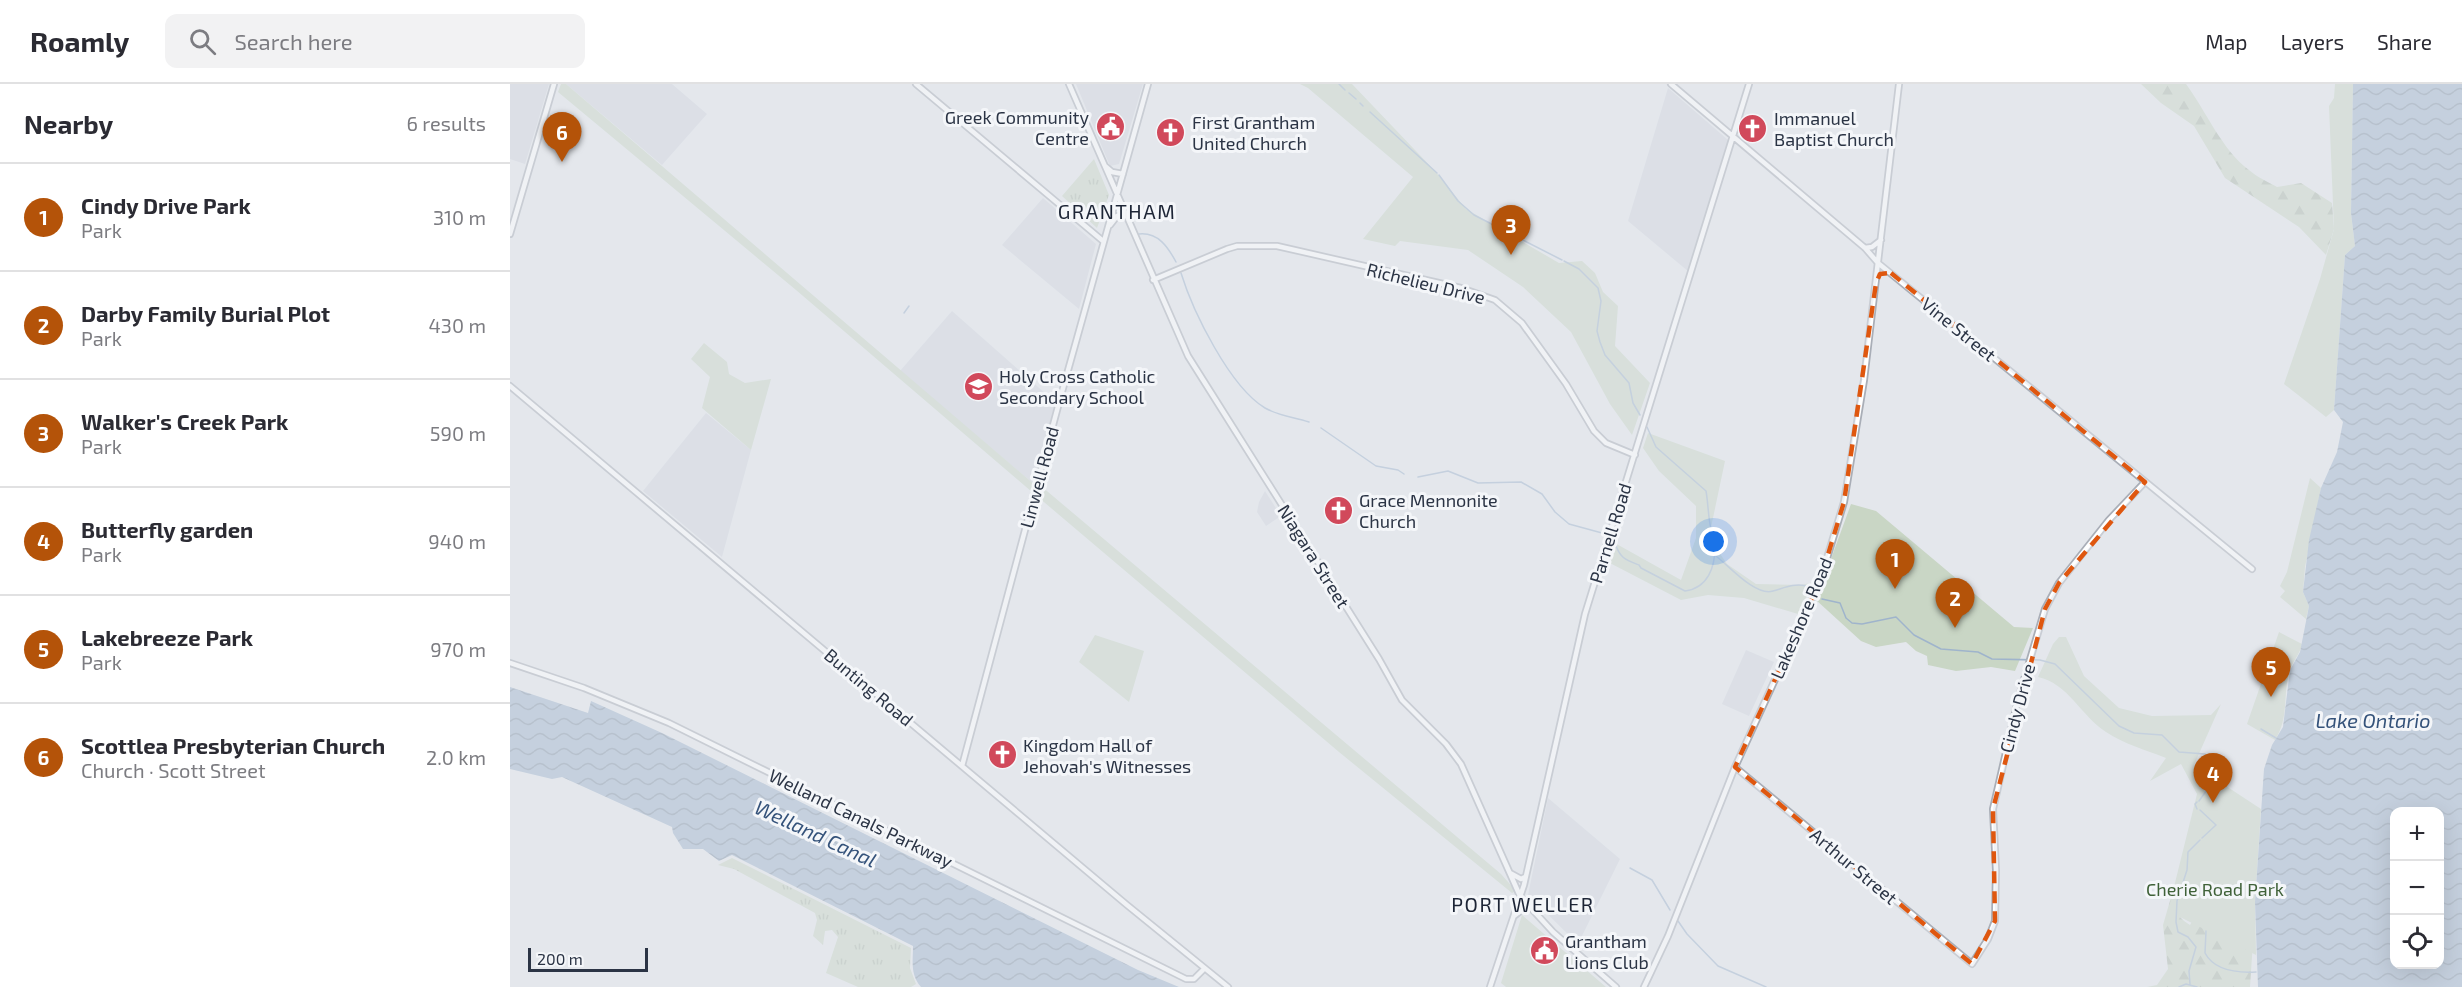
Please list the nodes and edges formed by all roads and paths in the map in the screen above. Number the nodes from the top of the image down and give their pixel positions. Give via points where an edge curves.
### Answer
1 (554, 84) edge
2 (916, 84) edge
3 (1069, 84) edge
4 (1148, 84) edge
5 (1671, 84) edge
6 (1749, 84) edge
7 (1899, 84) edge
8 (1733, 137) junction
9 (1104, 165) junction
10 (1123, 174) junction
11 (1116, 195) junction
12 (1125, 216) junction
13 (1107, 230) junction
14 (510, 234) edge
15 (1881, 240) junction
16 (1103, 242) junction
17 (1865, 248) junction
18 (1878, 263) junction
19 (1891, 273) junction
20 (1153, 280) junction
21 (1876, 283) junction
22 (510, 386) edge
23 (1635, 455) junction
24 (2145, 482) junction
25 (2252, 569) dead end
26 (510, 663) edge
27 (962, 766) junction
28 (1735, 767) junction
29 (1508, 872) junction
30 (1525, 877) junction
31 (1520, 896) junction
32 (1528, 905) junction
33 (1512, 918) junction
34 (1972, 964) joint
35 (1204, 969) junction
36 (1228, 987) edge
37 (1490, 987) edge
38 (1616, 987) edge
39 (1644, 987) edge

1 - 14 main road
2 - 16 main road
3 - 9 main road, Niagara Street
4 - 10 main road, Linwell Road
5 - 8 main road, Vine Street
6 - 8 main road, Parnell Road
7 - 15 main road, Lakeshore Road
8 - 17 main road, Vine Street
8 - 23 main road, Parnell Road
9 - 10 main road
9 - 11 main road, Niagara Street
10 - 11 main road, Linwell Road
11 - 12 main road, Niagara Street
11 - 13 main road, Linwell Road
12 - 13 main road via 1117,216
12 - 20 main road, Niagara Street
13 - 16 main road, Linwell Road
15 - 17 main road
15 - 18 main road, Lakeshore Road
16 - 27 main road, Linwell Road
17 - 18 main road, Vine Street
18 - 19 main road, Vine Street
18 - 21 main road, Lakeshore Road
19 - 21 main road via 1880,274
19 - 24 main road, Vine Street
20 - 23 main road, Richelieu Drive via 1227,249 1277,246 1461,288 1495,300 1522,323 1594,431 1606,442
20 - 29 main road, Niagara Street via 1188,356 1402,700 1461,764
21 - 28 main road, Lakeshore Road via 1844,502 1820,581
22 - 27 main road, Bunting Road
23 - 30 main road, Parnell Road via 1585,614
24 - 25 main road, Vine Street
24 - 34 main road, Cindy Drive via 2109,520 2059,583 2044,609 2008,738 1993,809 1995,921
26 - 35 main road, Welland Canals Parkway via 669,723 1186,979 1194,979
27 - 35 main road, Bunting Road
28 - 34 main road, Arthur Street
28 - 39 main road, Lakeshore Road
29 - 30 main road via 1521,879
29 - 31 main road, Niagara Street
30 - 31 main road, Parnell Road
31 - 32 main road, Niagara Street
31 - 33 main road, Parnell Road
32 - 33 main road
32 - 38 main road, Niagara Street
33 - 37 main road, Parnell Road
35 - 36 main road, Bunting Road

